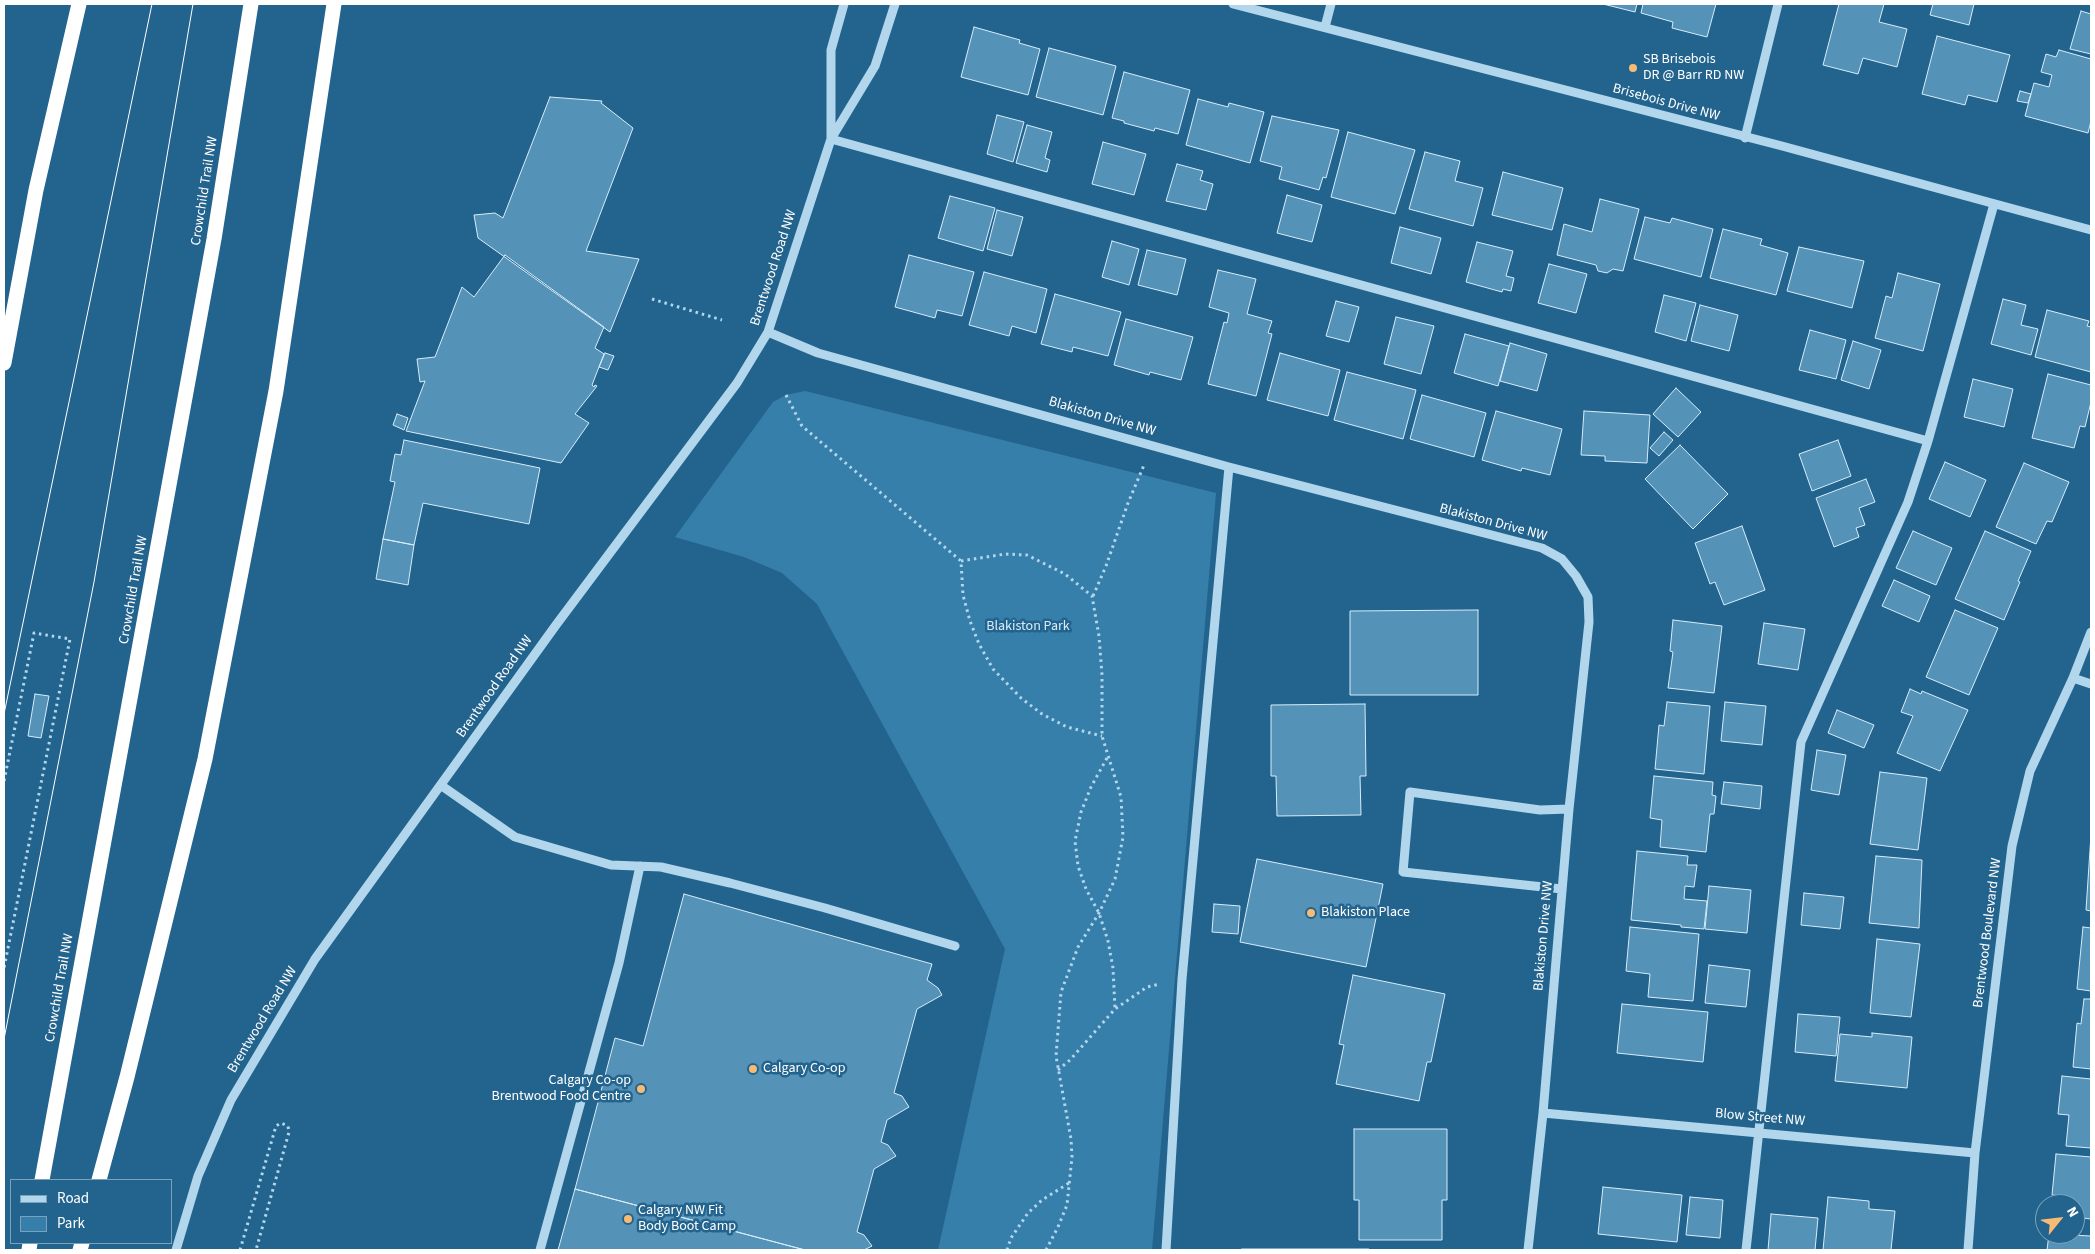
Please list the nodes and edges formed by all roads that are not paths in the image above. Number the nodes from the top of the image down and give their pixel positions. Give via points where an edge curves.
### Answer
1 (79, 4) edge
2 (251, 4) edge
3 (334, 4) edge
4 (844, 4) edge
5 (895, 4) edge
6 (1233, 4) edge
7 (1330, 4) edge
8 (1778, 4) edge
9 (1325, 27) junction
10 (1744, 138) junction
11 (831, 139) junction
12 (1994, 204) junction
13 (2091, 230) edge
14 (768, 332) junction
15 (4, 363) edge
16 (1928, 440) junction
17 (1229, 467) junction
18 (2091, 632) edge
19 (2072, 678) junction
20 (2091, 684) edge
21 (442, 786) junction
22 (1568, 809) junction
23 (640, 866) junction
24 (1562, 889) junction
25 (955, 946) dead end
26 (1543, 1113) junction
27 (1758, 1132) junction
28 (1975, 1153) junction
29 (42, 1179) edge
30 (99, 1179) edge
31 (176, 1250) edge
32 (540, 1250) edge
33 (1166, 1250) edge
34 (1528, 1250) edge
35 (1746, 1250) edge
36 (1968, 1250) edge

1 - 15 highway via 36,190
2 - 29 highway, Crowchild Trail NW via 214,239
3 - 30 highway via 276,391 205,759
4 - 11 street, Brentwood Road NW via 831,50
5 - 11 street, Brentwood Road NW via 875,66
6 - 9 street, Brisebois Drive NW
7 - 9 street
8 - 10 street
9 - 10 street, Brisebois Drive NW
10 - 12 street, Brisebois Drive NW
11 - 14 street, Brentwood Road NW
11 - 16 street
12 - 13 street, Brisebois Drive NW
12 - 16 street
14 - 17 street, Blakiston Drive NW via 818,353
14 - 21 street, Brentwood Road NW via 737,383 556,625
16 - 27 street via 1908,502 1801,742
17 - 22 street, Blakiston Drive NW via 1542,548 1562,559 1588,597 1589,622
17 - 33 street via 1182,979
18 - 19 street, Brentwood Boulevard NW
19 - 20 street
19 - 28 street, Brentwood Boulevard NW via 2030,771 2012,846
21 - 23 street via 515,837 611,865
21 - 31 street, Brentwood Road NW via 315,959 231,1100 198,1176
22 - 24 street, Blakiston Drive NW
22 - 24 street via 1540,810 1410,792 1403,872
23 - 25 street via 661,867 730,883
23 - 32 street via 619,963
24 - 26 street, Blakiston Drive NW
26 - 27 street, Blow Street NW
26 - 34 street, Blakiston Drive NW
27 - 28 street, Blow Street NW
27 - 35 street
28 - 36 street, Brentwood Boulevard NW

